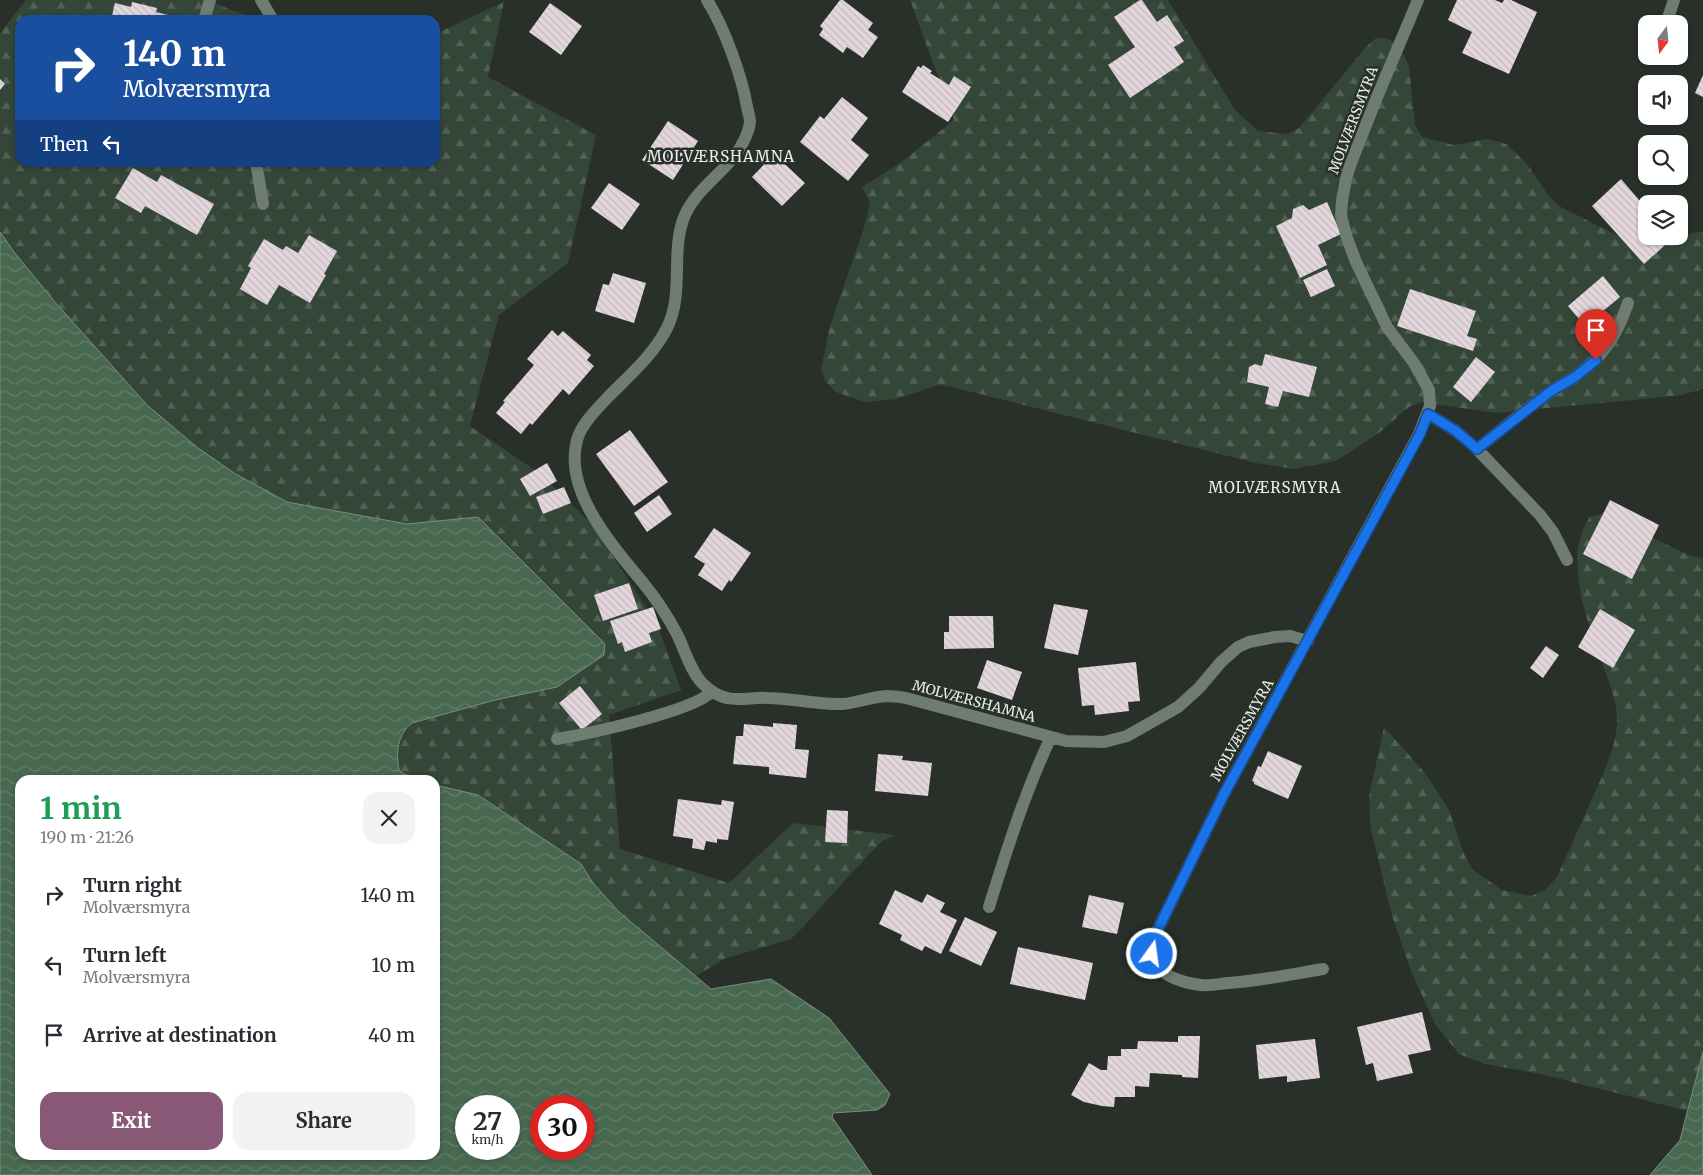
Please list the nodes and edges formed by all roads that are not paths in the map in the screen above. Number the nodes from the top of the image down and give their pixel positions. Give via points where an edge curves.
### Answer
1 (210, 0) edge
2 (261, 0) edge
3 (707, 0) edge
4 (1418, 0) edge
5 (1674, 0) edge
6 (206, 15) edge
7 (271, 15) edge
8 (1669, 15) edge
9 (257, 167) edge
10 (263, 204) dead end
11 (1628, 303) dead end
12 (1428, 414) junction
13 (1477, 449) junction
14 (1567, 560) dead end
15 (1308, 641) junction
16 (712, 692) junction
17 (1051, 737) junction
18 (557, 739) dead end
19 (989, 907) dead end
20 (1323, 969) dead end

1 - 6 street
2 - 7 street
3 - 16 street via 745,94 750,122 737,153 684,215 677,252 676,295 667,328 652,351 600,406 580,433 575,458 581,491 595,520 654,596 696,676
4 - 12 street, MOLVÆRSMYRA via 1351,163 1342,200 1342,216 1356,262 1387,327 1429,390
5 - 8 street
9 - 10 street
11 - 13 street via 1619,329 1596,360
12 - 13 street
12 - 15 street, MOLVÆRSMYRA
13 - 14 street via 1540,515
15 - 17 street, MOLVÆRSHAMNA via 1290,636 1275,637 1238,647 1178,707 1127,736 1104,742 1066,741
15 - 20 street, MOLVÆRSMYRA via 1194,853 1152,944 1152,954 1160,969 1176,979 1202,985 1247,982
16 - 17 street, MOLVÆRSHAMNA via 728,698 840,704 886,696 906,698
16 - 18 street via 706,698 673,711
17 - 19 street via 1013,832

